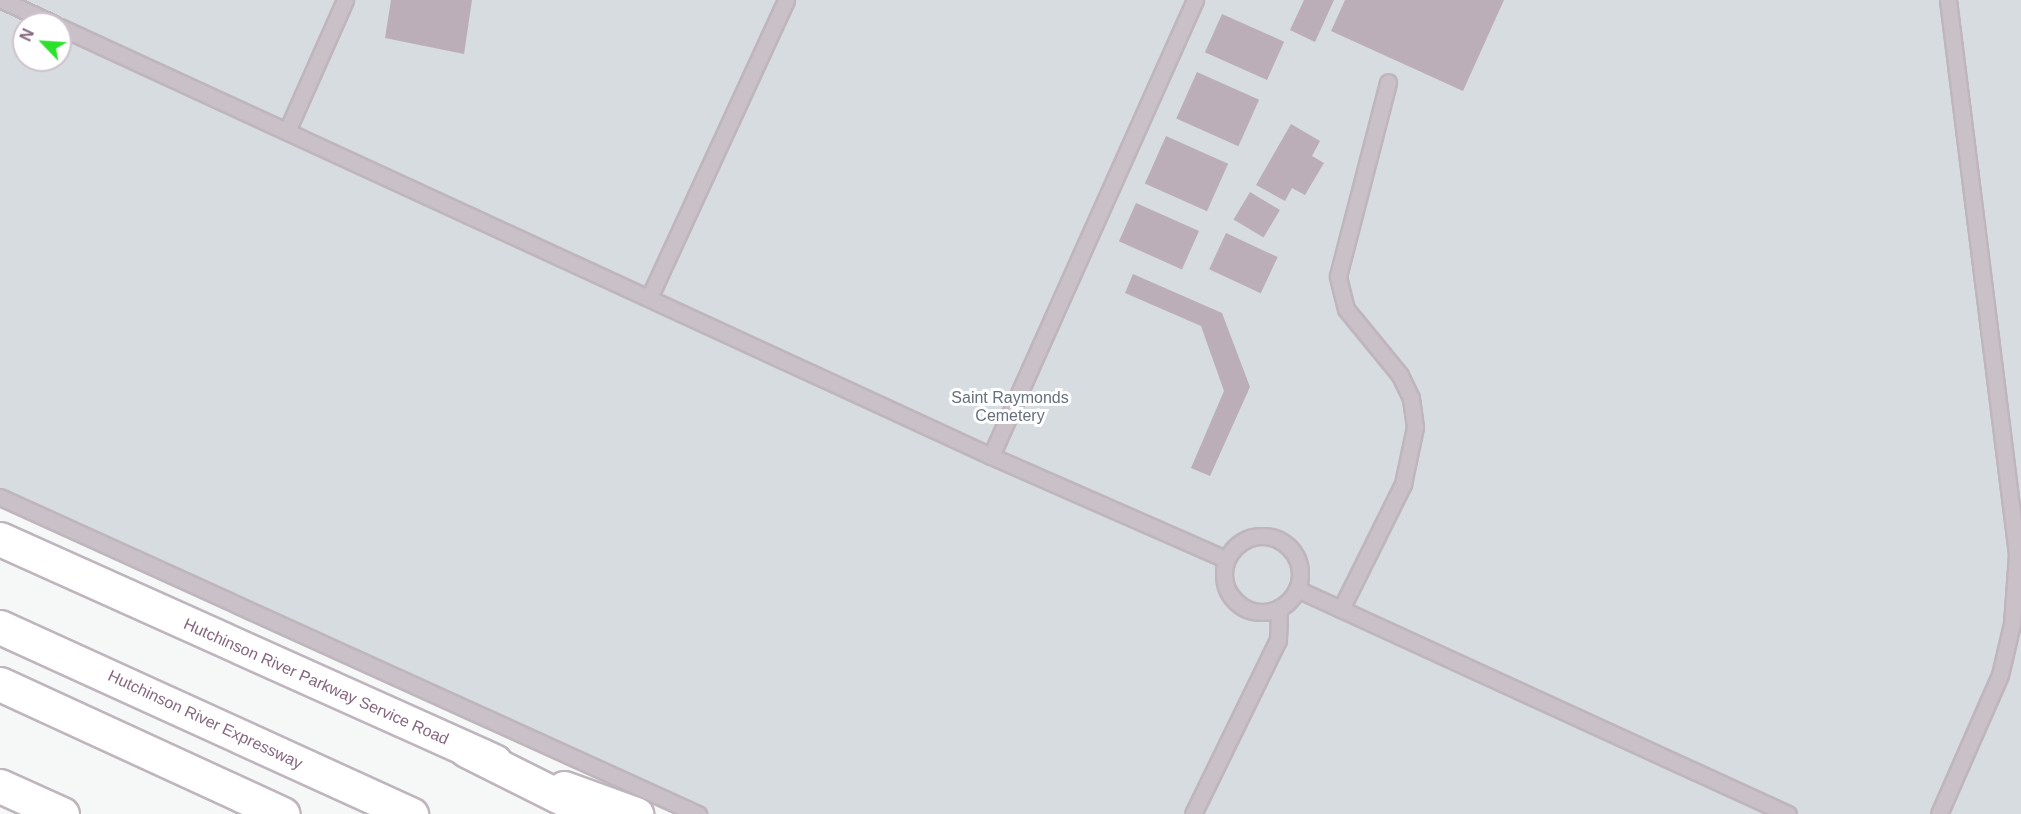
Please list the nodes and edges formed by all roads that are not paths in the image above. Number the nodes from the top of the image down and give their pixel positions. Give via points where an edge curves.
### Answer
1 (2, 0) edge
2 (345, 0) edge
3 (786, 0) edge
4 (1195, 0) edge
5 (1948, 0) edge
6 (28, 12) edge
7 (72, 32) edge
8 (1388, 82) dead end
9 (287, 131) junction
10 (649, 298) junction
11 (991, 456) junction
12 (0, 497) edge
13 (0, 539) edge
14 (1226, 559) junction
15 (1297, 589) junction
16 (1279, 608) junction
17 (1341, 609) junction
18 (0, 627) edge
19 (0, 684) edge
20 (466, 750) junction
21 (0, 786) edge
22 (62, 814) edge
23 (283, 814) edge
24 (411, 814) edge
25 (594, 814) edge
26 (636, 814) edge
27 (698, 814) edge
28 (1193, 814) edge
29 (1788, 814) edge
30 (1939, 814) edge

1 - 6 lane
2 - 9 lane
3 - 10 lane
4 - 11 lane
5 - 30 lane via 2017,554 2012,624 2000,675
7 - 9 lane
8 - 17 lane via 1338,276 1346,309 1400,375 1411,398 1415,427 1403,484
9 - 10 lane
10 - 11 lane
11 - 14 lane
12 - 27 lane
13 - 20 main road, Hutchinson River Parkway Service Road
14 - 15 lane via 1242,541 1265,535 1277,538 1297,559
14 - 16 lane via 1223,572 1231,597 1253,612
15 - 16 lane
15 - 17 lane
16 - 28 lane via 1278,640
17 - 29 lane
18 - 24 main road, Hutchinson River Expressway
19 - 23 main road
20 - 25 main road
20 - 26 main road, Hutchinson River Parkway Service Road
21 - 22 main road

